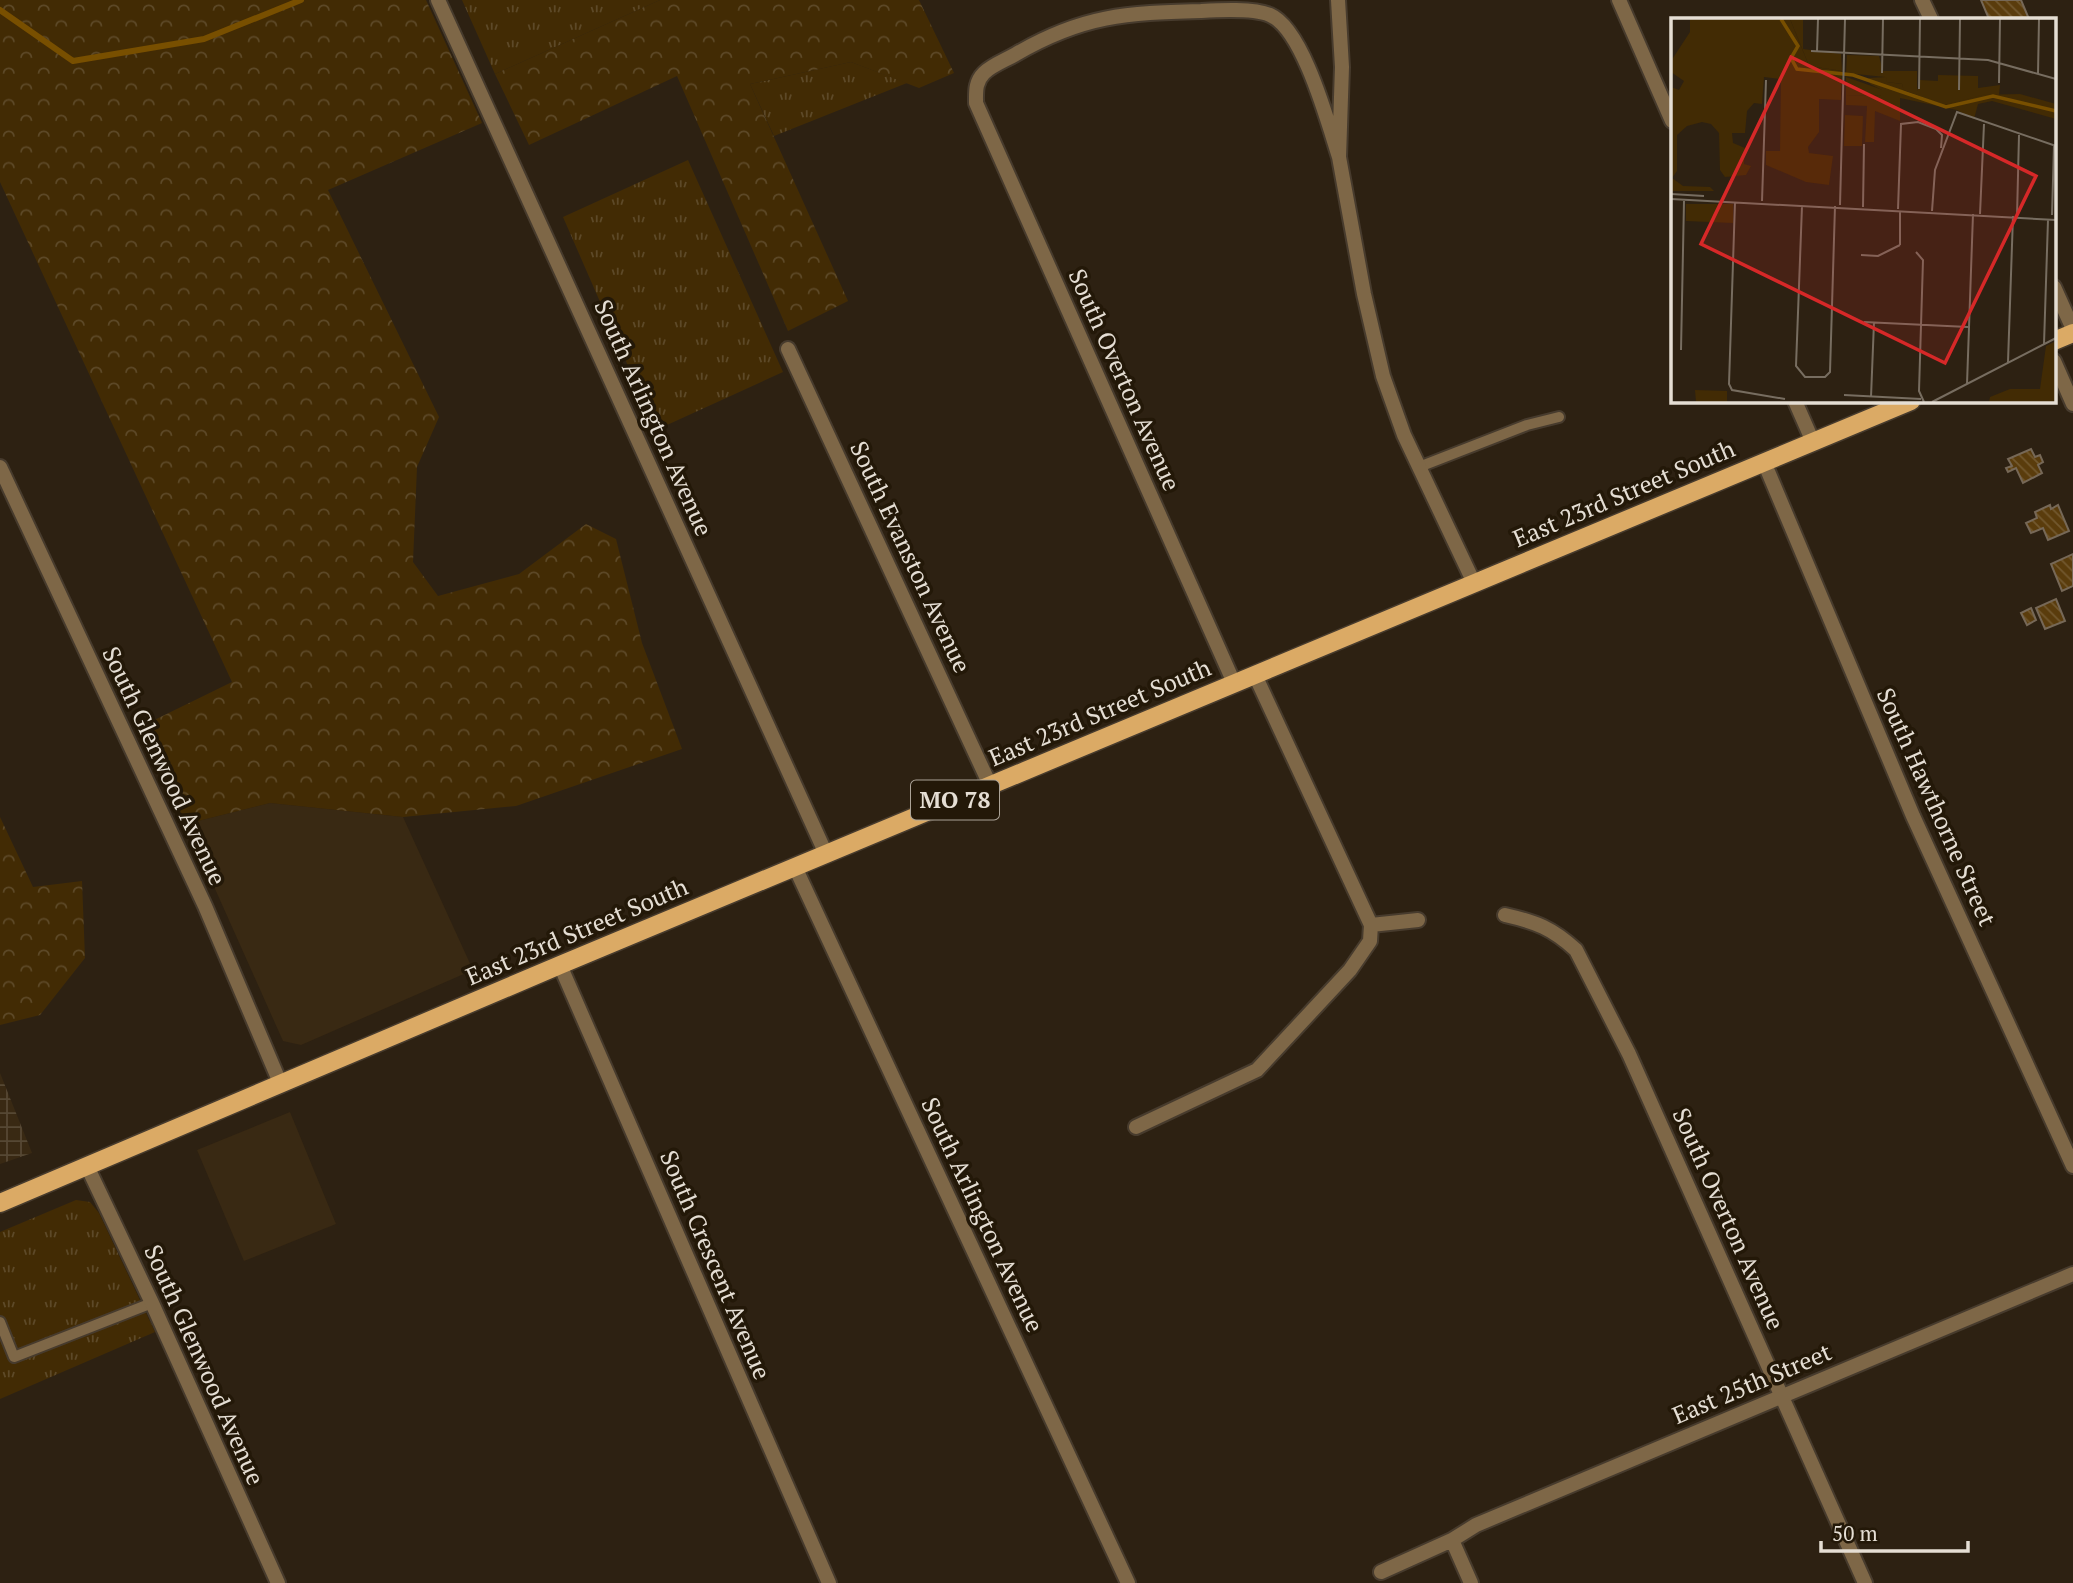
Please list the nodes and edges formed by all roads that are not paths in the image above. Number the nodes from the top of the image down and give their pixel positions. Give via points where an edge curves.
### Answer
1 (439, 0) edge
2 (1338, 0) edge
3 (1619, 0) edge
4 (1922, 0) edge
5 (1931, 18) edge
6 (1671, 119) edge
7 (1339, 157) junction
8 (2056, 292) edge
9 (2073, 331) edge
10 (2056, 340) edge
11 (788, 349) dead end
12 (2056, 366) edge
13 (1795, 402) edge
14 (1909, 402) edge
15 (2073, 404) edge
16 (1559, 417) dead end
17 (1813, 442) junction
18 (1764, 462) junction
19 (0, 467) edge
20 (1419, 467) junction
21 (1474, 583) junction
22 (1255, 675) junction
23 (1234, 683) junction
24 (990, 785) junction
25 (826, 854) junction
26 (795, 867) junction
27 (1505, 915) dead end
28 (1418, 920) dead end
29 (1371, 925) junction
30 (561, 965) junction
31 (281, 1085) junction
32 (1136, 1127) dead end
33 (87, 1166) junction
34 (2073, 1166) edge
35 (0, 1203) edge
36 (2073, 1274) edge
37 (152, 1303) junction
38 (0, 1322) edge
39 (1781, 1396) junction
40 (1452, 1540) junction
41 (1381, 1572) dead end
42 (278, 1583) edge
43 (829, 1583) edge
44 (1128, 1583) edge
45 (1471, 1583) edge
46 (1865, 1583) edge

1 - 25 street, South Arlington Avenue
2 - 7 street via 1342,67
3 - 6 street
4 - 5 street
7 - 20 street via 1383,376
7 - 23 street, South Overton Avenue via 1308,67 1291,33 1271,15 1232,10 1143,13 1088,22 1048,36 984,72 976,86 976,103
8 - 9 street
9 - 10 main road
11 - 24 street, South Evanston Avenue
12 - 15 street
13 - 17 street
14 - 17 main road, East 23rd Street South / MO 78
16 - 20 lane
17 - 18 main road, East 23rd Street South / MO 78
18 - 21 main road, East 23rd Street South / MO 78
18 - 34 street, South Hawthorne Street via 1913,816
19 - 31 street, South Glenwood Avenue via 205,906
20 - 21 street
21 - 22 main road, East 23rd Street South / MO 78
22 - 23 main road, East 23rd Street South / MO 78
22 - 29 street
23 - 24 main road, East 23rd Street South / MO 78
24 - 25 main road, East 23rd Street South / MO 78
25 - 26 main road, East 23rd Street South / MO 78
26 - 30 main road, East 23rd Street South / MO 78
26 - 44 street, South Arlington Avenue
27 - 39 street, South Overton Avenue via 1538,922 1576,950 1629,1054
28 - 29 street
29 - 32 street via 1370,941 1350,970 1257,1070
30 - 31 main road, East 23rd Street South / MO 78
30 - 43 street, South Crescent Avenue
31 - 33 main road, East 23rd Street South / MO 78
33 - 35 main road, East 23rd Street South / MO 78
33 - 37 street, South Glenwood Avenue
36 - 39 street, East 25th Street
37 - 38 lane via 14,1357
37 - 42 street, South Glenwood Avenue
39 - 40 street, East 25th Street via 1476,1525
39 - 46 street, South Overton Avenue
40 - 41 street, East 25th Street
40 - 45 street

